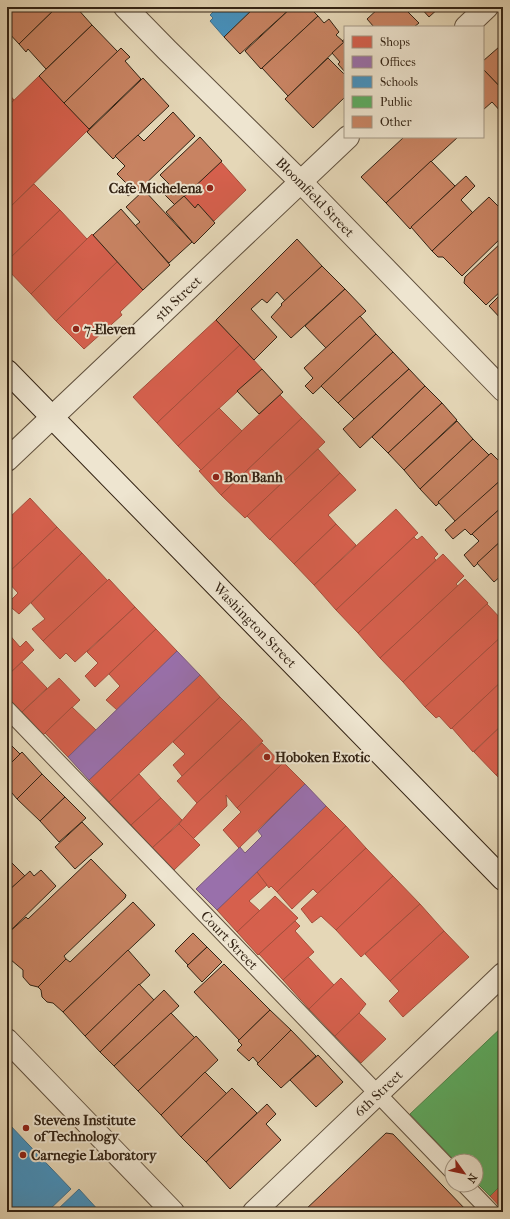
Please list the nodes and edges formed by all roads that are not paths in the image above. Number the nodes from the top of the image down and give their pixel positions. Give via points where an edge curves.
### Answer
1 (125, 7) edge
2 (487, 7) edge
3 (467, 26) edge
4 (347, 138) edge
5 (300, 181) junction
6 (7, 371) edge
7 (503, 390) edge
8 (52, 418) junction
9 (7, 460) edge
10 (7, 709) edge
11 (503, 879) edge
12 (503, 974) edge
13 (7, 1040) edge
14 (378, 1093) junction
15 (444, 1163) edge
16 (473, 1193) edge
17 (173, 1212) edge
18 (254, 1212) edge
19 (491, 1212) edge

1 - 5 street, Bloomfield Street
2 - 3 street
4 - 5 street, 5th Street
5 - 7 street, Bloomfield Street
5 - 8 street, 5th Street
6 - 8 street, Washington Street
8 - 9 street, 5th Street
8 - 11 street, Washington Street
10 - 14 lane, Court Street
12 - 14 street, 6th Street
13 - 17 street
14 - 15 lane, Court Street
14 - 18 street, 6th Street
16 - 19 lane

